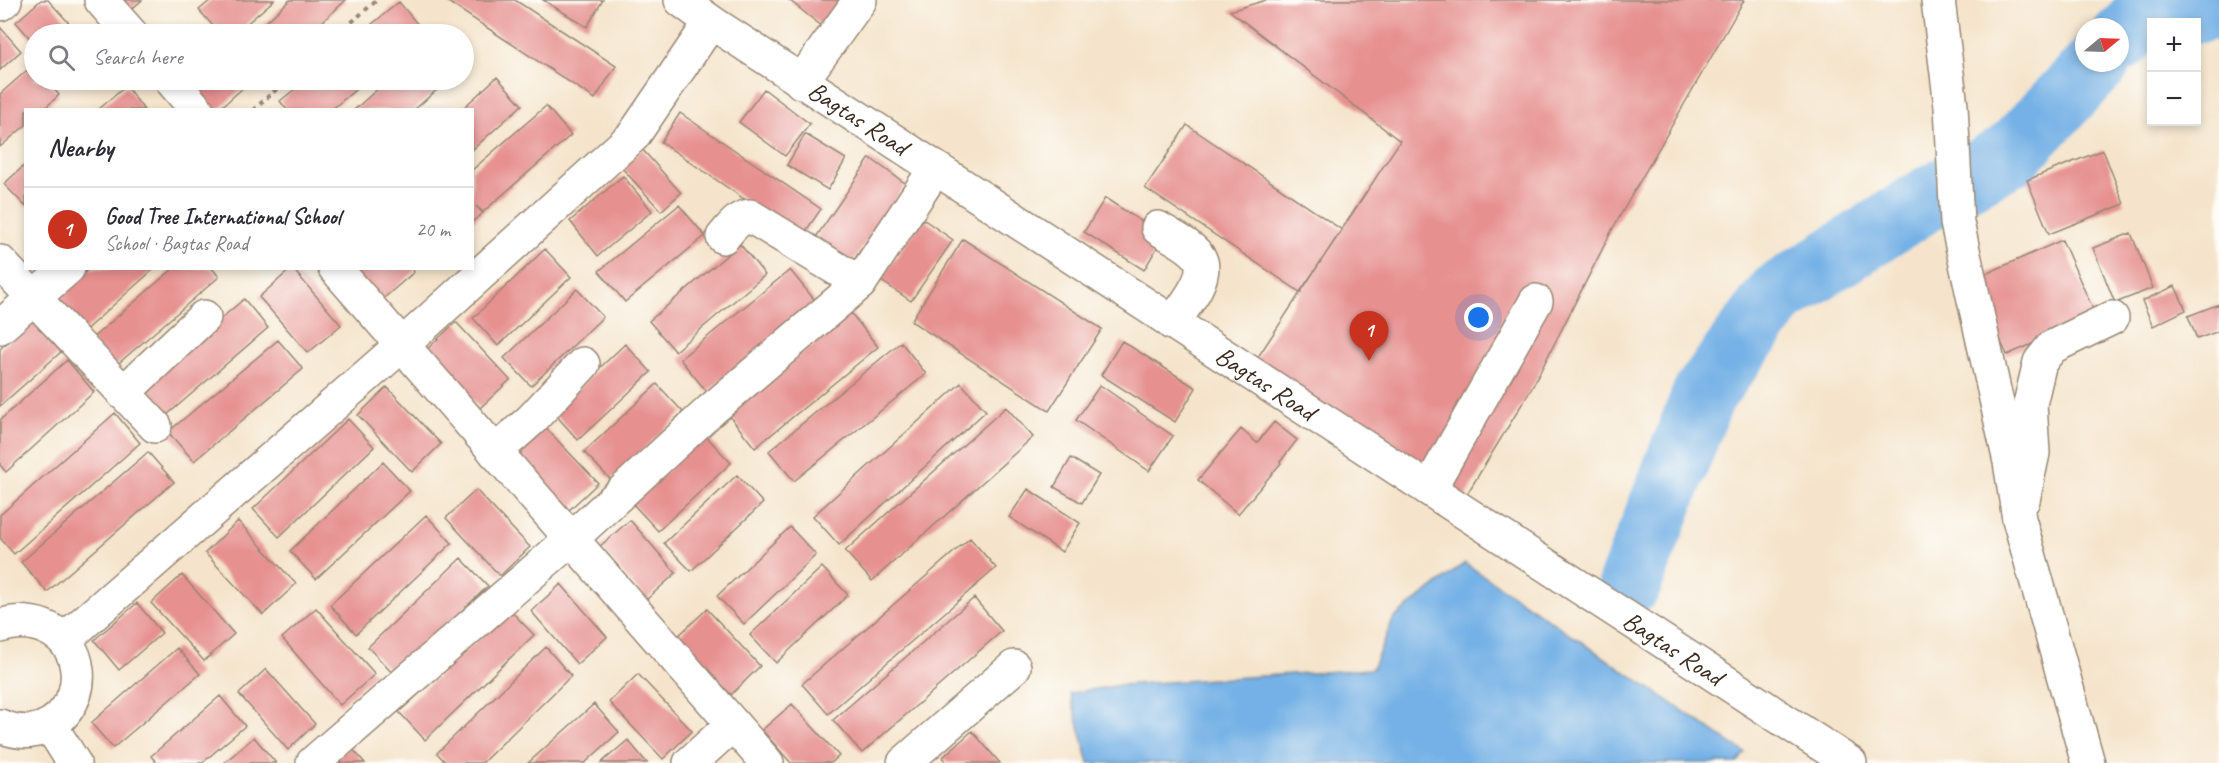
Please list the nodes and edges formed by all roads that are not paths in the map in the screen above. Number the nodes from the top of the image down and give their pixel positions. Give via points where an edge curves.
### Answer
1 (5, 0) edge
2 (101, 0) edge
3 (860, 0) edge
4 (1938, 0) edge
5 (0, 4) edge
6 (698, 9) edge
7 (122, 24) edge
8 (801, 82) junction
9 (180, 90) edge
10 (195, 108) edge
11 (935, 169) junction
12 (1158, 228) dead end
13 (723, 237) dead end
14 (0, 262) edge
15 (66, 270) edge
16 (337, 270) edge
17 (860, 283) junction
18 (33, 298) junction
19 (1536, 301) dead end
20 (204, 317) dead end
21 (2112, 318) dead end
22 (1172, 323) junction
23 (0, 327) edge
24 (402, 345) junction
25 (582, 364) dead end
26 (123, 393) junction
27 (155, 426) dead end
28 (495, 452) junction
29 (1429, 489) junction
30 (2019, 519) junction
31 (571, 540) junction
32 (0, 626) edge
33 (64, 640) junction
34 (1014, 667) dead end
35 (50, 724) junction
36 (733, 724) junction
37 (0, 726) edge
38 (74, 763) edge
39 (313, 763) edge
40 (690, 763) edge
41 (767, 763) edge
42 (904, 763) edge
43 (1850, 763) edge
44 (2088, 763) edge

1 - 5 street
2 - 7 street
3 - 8 street
4 - 30 street via 1951,106 1957,223
6 - 8 street, Bagtas Road
6 - 24 street via 633,136
8 - 11 street, Bagtas Road
9 - 10 street
11 - 17 street
11 - 22 street, Bagtas Road
12 - 22 street via 1191,250 1200,259 1202,270 1198,286
13 - 17 street via 737,221 750,216
14 - 18 street
15 - 18 street
16 - 24 street
17 - 31 street via 711,410
18 - 23 street
18 - 26 street
19 - 29 street
20 - 26 street
21 - 30 street via 2052,347 2040,362 2030,404 2033,453
22 - 29 street, Bagtas Road
24 - 28 street
24 - 33 street
25 - 28 street via 531,420
26 - 27 street
28 - 31 street
29 - 43 street, Bagtas Road
30 - 44 street
31 - 36 street
31 - 39 street
32 - 33 street via 14,621 32,622 49,628
33 - 35 street via 73,653 77,686 63,714
34 - 42 street
35 - 37 street via 33,731
35 - 38 street
36 - 40 street
36 - 41 street

